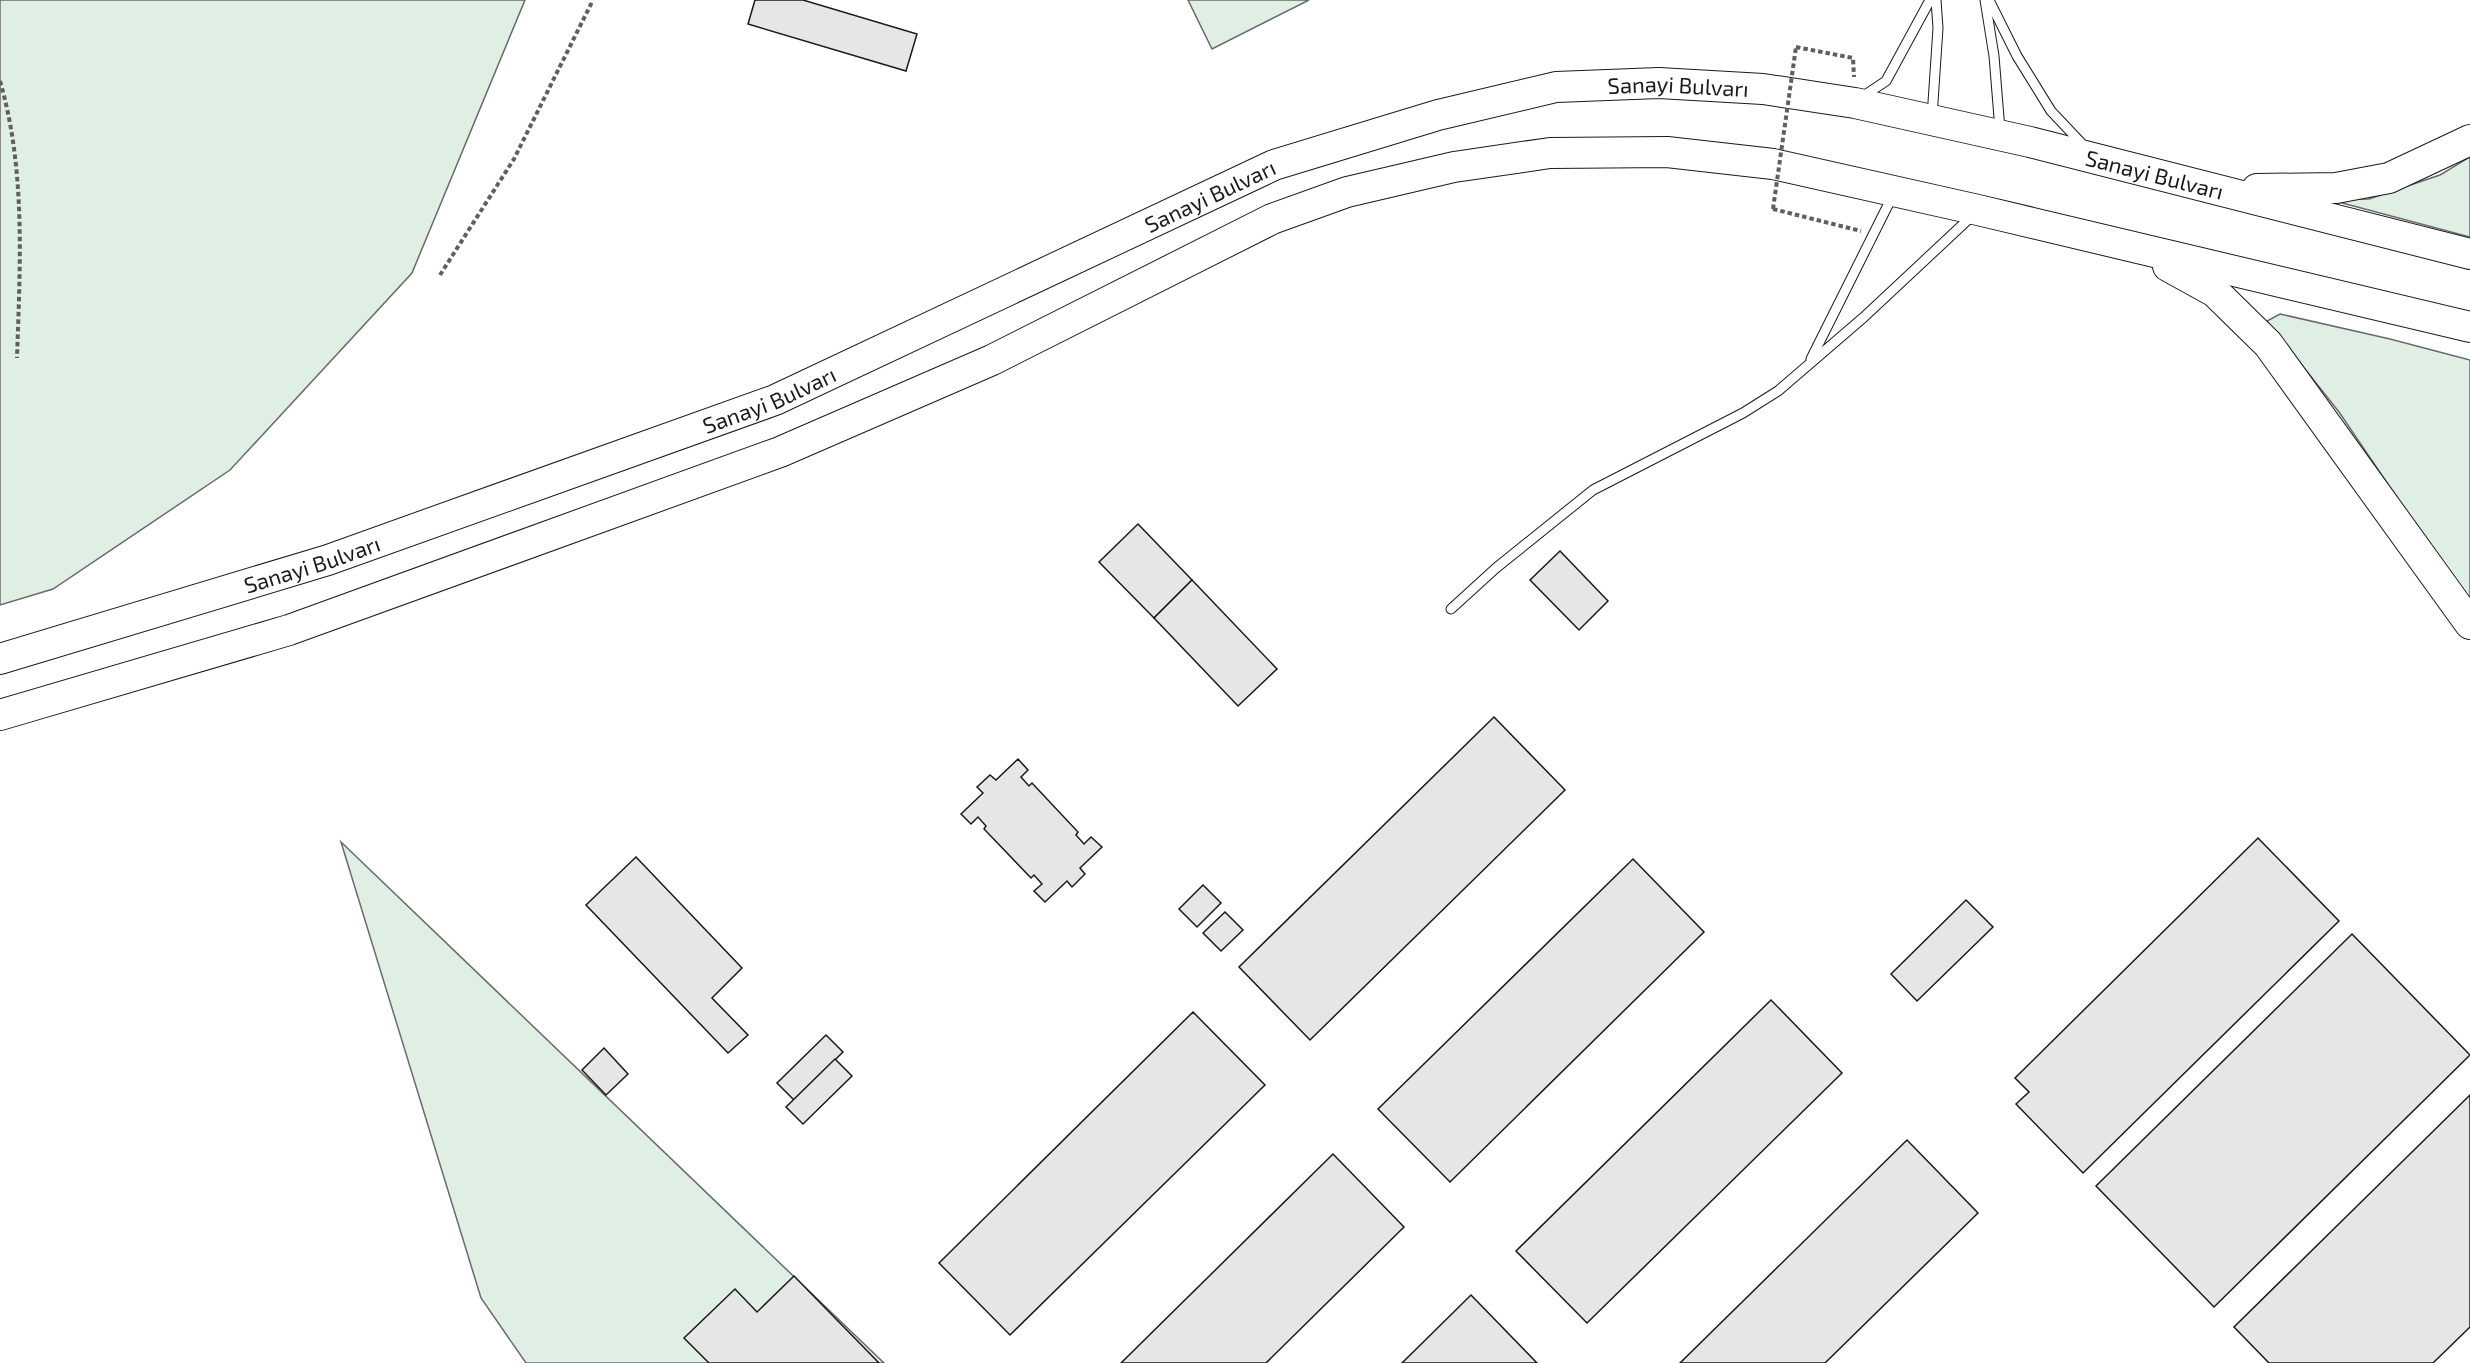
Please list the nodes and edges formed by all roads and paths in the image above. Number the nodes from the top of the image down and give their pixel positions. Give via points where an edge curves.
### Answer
1 (593, 0) edge
2 (1930, 0) edge
3 (1936, 0) edge
4 (1987, 0) edge
5 (1853, 58) dead end
6 (0, 81) edge
7 (1855, 103) junction
8 (1932, 121) junction
9 (2000, 136) junction
10 (2470, 140) edge
11 (2097, 159) junction
12 (2215, 190) junction
13 (1895, 192) junction
14 (1978, 210) junction
15 (1874, 234) junction
16 (2137, 248) junction
17 (2470, 254) edge
18 (440, 275) dead end
19 (2470, 327) edge
20 (17, 358) dead end
21 (1808, 364) junction
22 (1451, 609) dead end
23 (2470, 624) edge
24 (0, 659) edge
25 (0, 715) edge

1 - 18 path via 514,159
2 - 7 lane via 1886,81
3 - 8 lane
4 - 9 lane
4 - 11 lane via 2051,111
5 - 15 path, bridge via 1796,47 1773,209
6 - 20 path via 16,160 20,267
7 - 8 main road, Sanayi Bulvarı
7 - 24 main road, Sanayi Bulvarı via 1763,89 1647,83 1556,87 1438,114 1274,165 775,400 328,560
8 - 9 main road, Sanayi Bulvarı
9 - 11 main road, Sanayi Bulvarı
10 - 12 main road via 2389,178 2336,188
11 - 12 main road, Sanayi Bulvarı
12 - 17 main road, Sanayi Bulvarı
13 - 14 main road, Sanayi Bulvarı
13 - 15 lane
13 - 25 main road, Sanayi Bulvarı via 1773,164 1667,152 1550,153 1454,167 1347,192 1272,219 992,360 780,452 289,630
14 - 16 main road, Sanayi Bulvarı
14 - 21 lane
15 - 21 lane
16 - 19 main road, Sanayi Bulvarı
16 - 23 main road via 2215,292 2268,344
21 - 22 lane via 1743,413 1593,490

